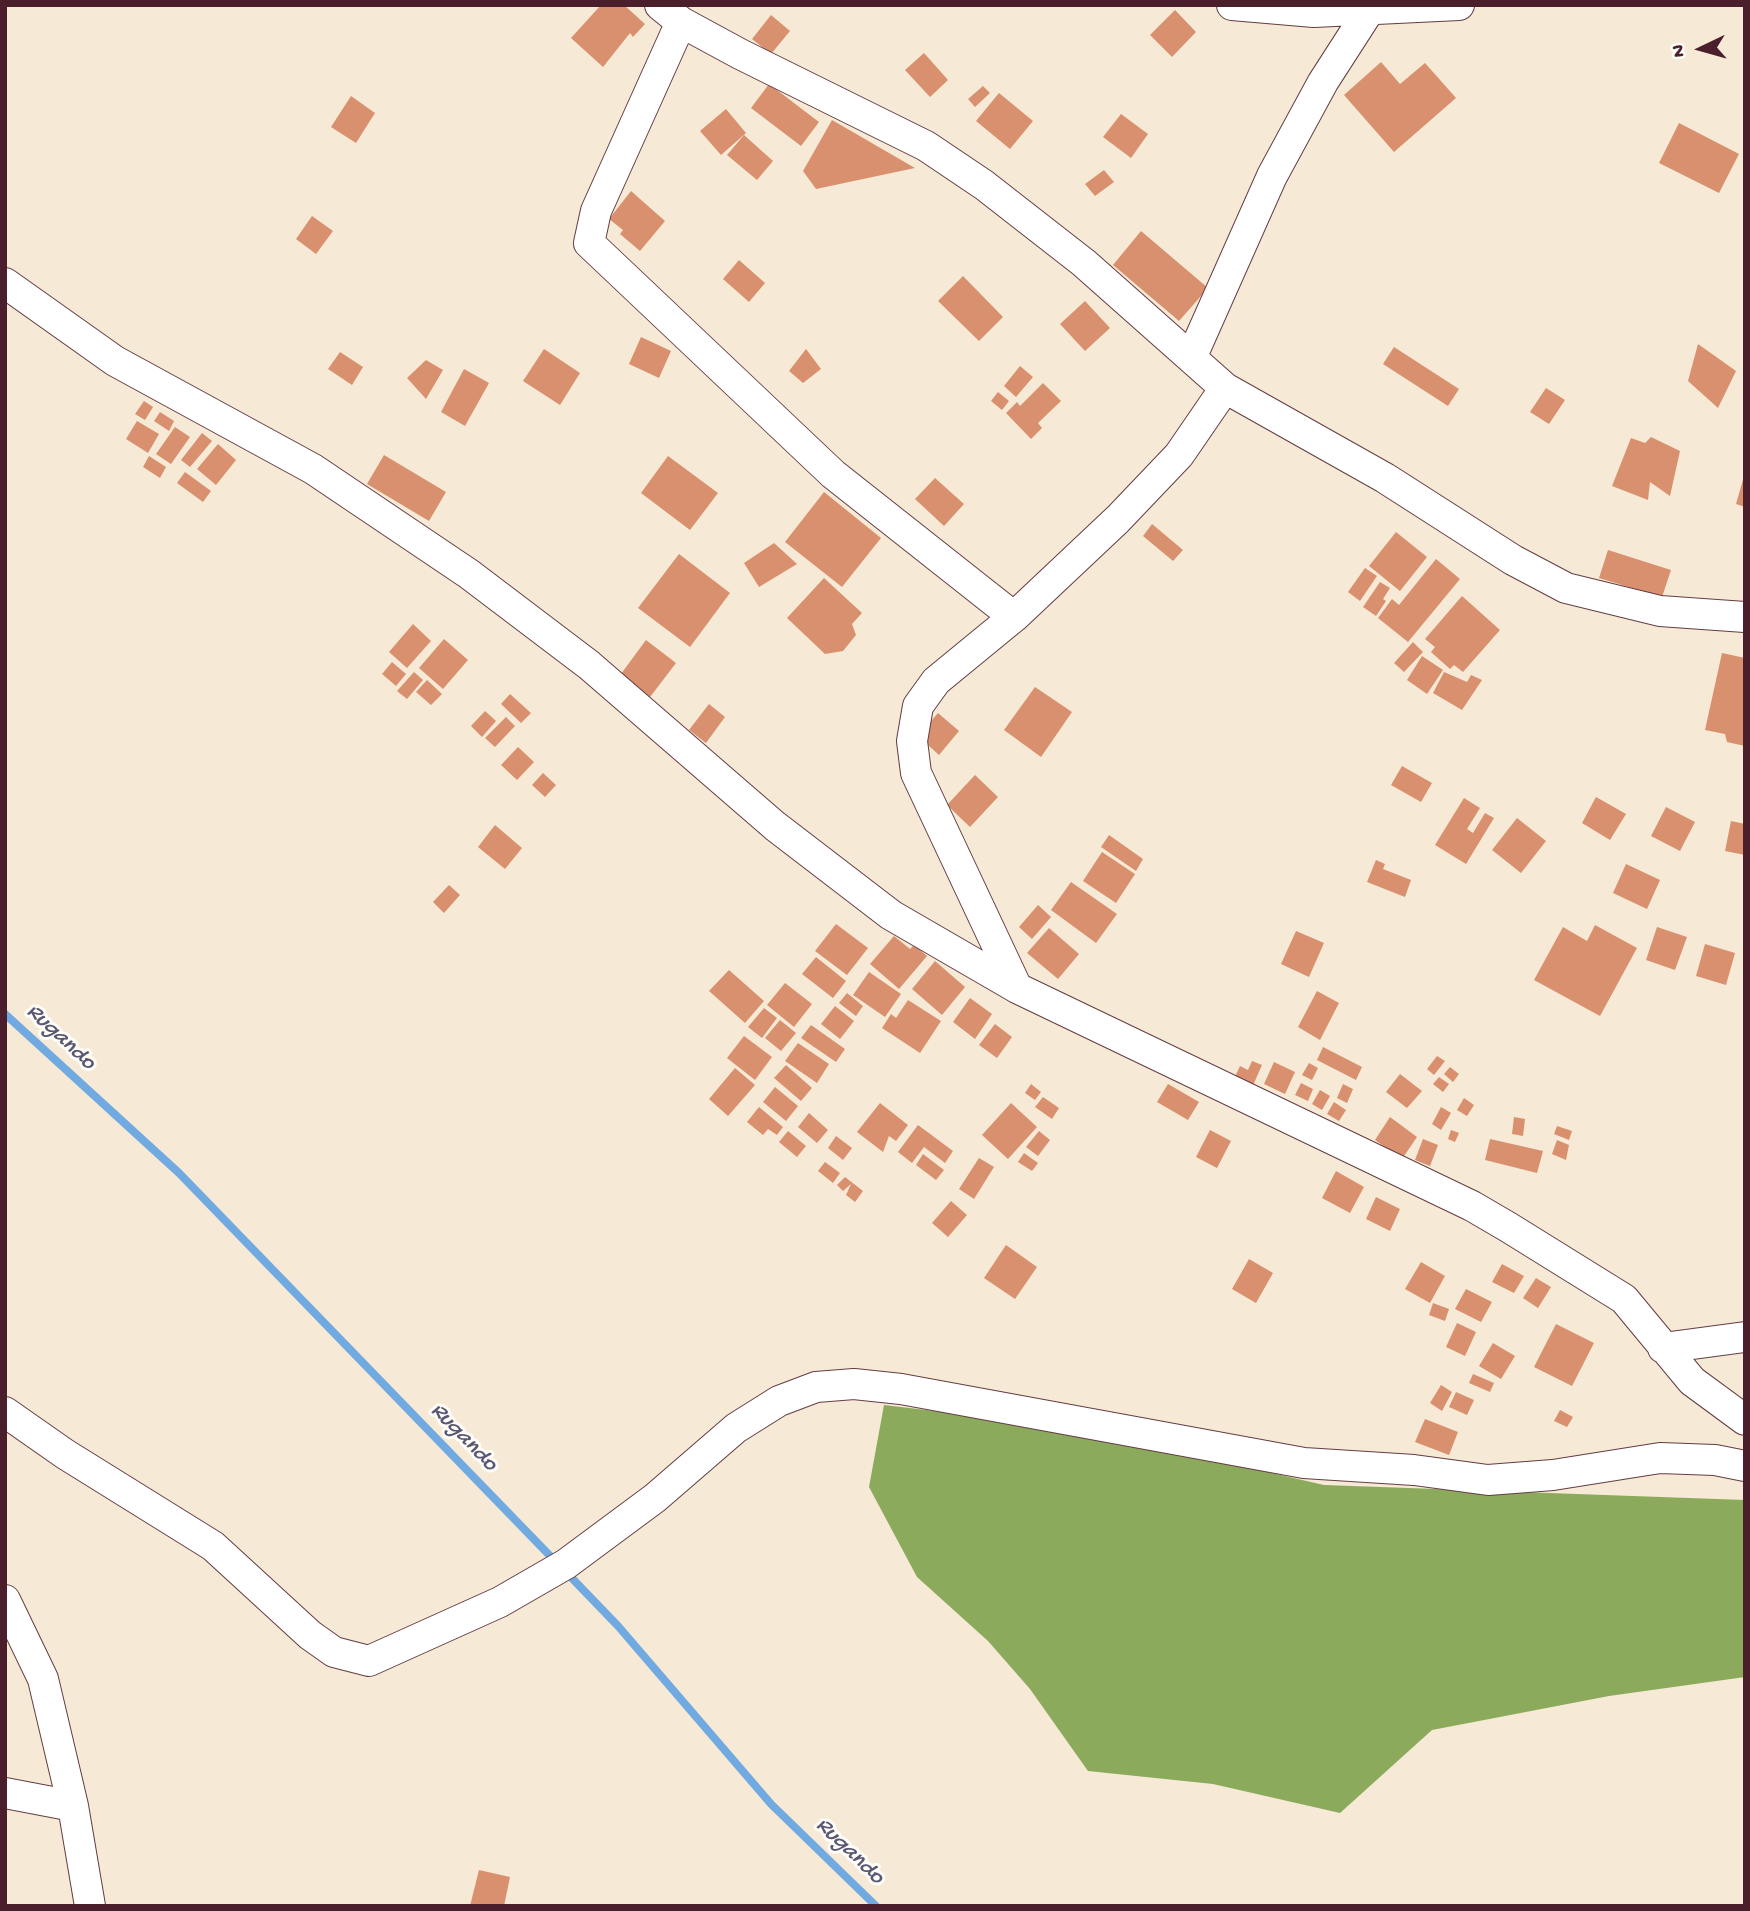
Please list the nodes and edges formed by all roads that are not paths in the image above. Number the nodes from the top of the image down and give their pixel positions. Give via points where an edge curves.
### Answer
1 (1231, 5) edge
2 (1459, 5) edge
3 (1370, 9) junction
4 (671, 13) edge
5 (5, 284) edge
6 (1192, 356) junction
7 (1225, 388) junction
8 (1014, 617) junction
9 (1745, 617) edge
10 (1017, 988) junction
11 (1745, 1337) edge
12 (1663, 1348) junction
13 (5, 1412) edge
14 (1745, 1420) edge
15 (1745, 1466) edge
16 (5, 1600) edge
17 (5, 1794) edge
18 (74, 1806) junction
19 (90, 1906) edge

1 - 3 street via 1314,12
2 - 3 street
3 - 6 street via 1323,82 1272,176
4 - 6 street via 814,93 926,146 1084,262
4 - 8 street via 596,211 589,243 833,474
5 - 10 street via 116,361 313,469 427,545 579,658 833,873 891,915
6 - 7 street
7 - 8 street via 1179,455
7 - 9 street via 1566,588 1660,611
8 - 10 street via 936,681 918,706 912,741 916,773 937,823
10 - 12 street via 1472,1206 1624,1299
11 - 12 street
12 - 14 street via 1692,1381
13 - 15 street via 213,1546 334,1653 369,1661 500,1602 566,1564 736,1428 779,1401 816,1387 854,1384 901,1390 1304,1463 1488,1480 1660,1458
16 - 18 street via 43,1679
17 - 18 street
18 - 19 street

